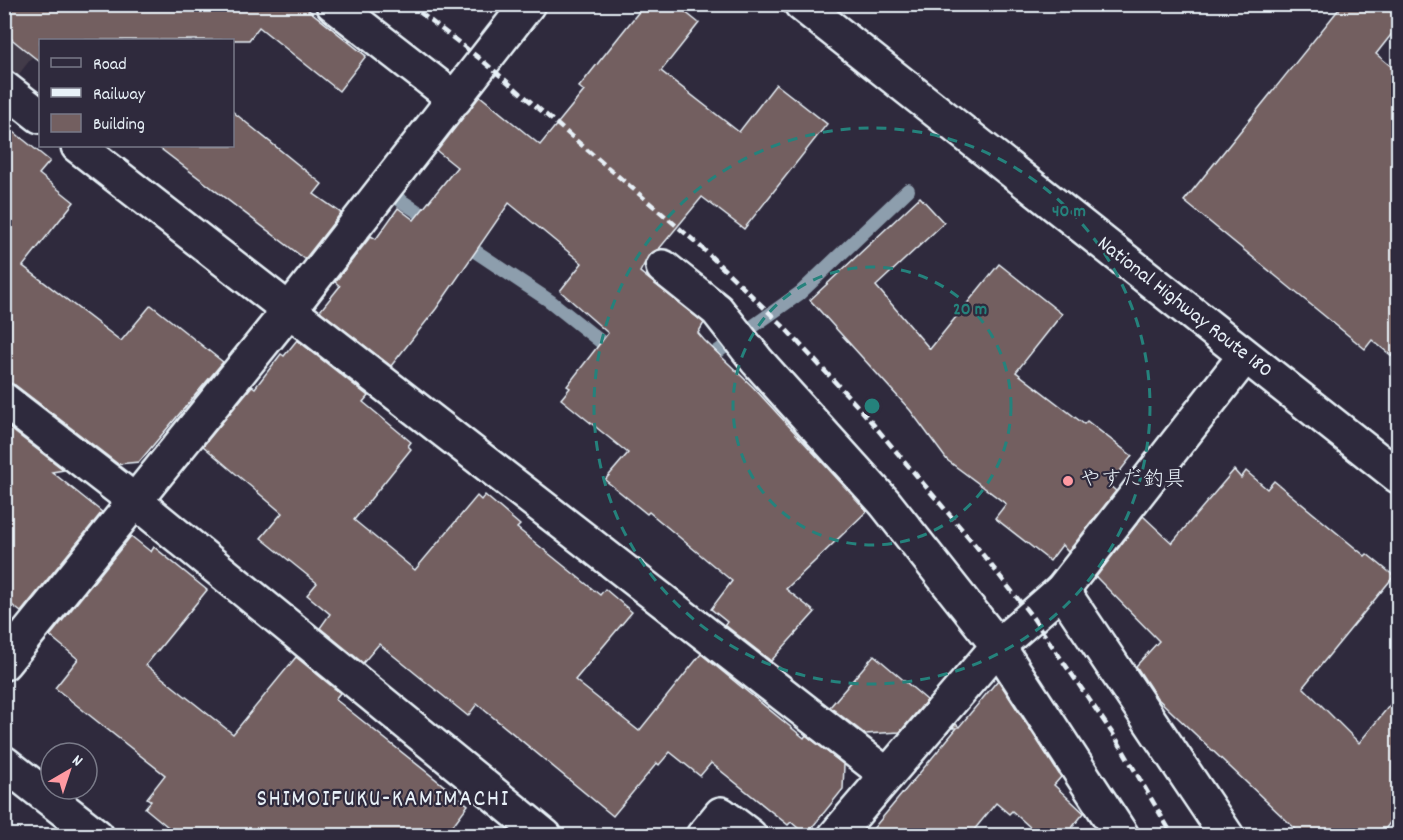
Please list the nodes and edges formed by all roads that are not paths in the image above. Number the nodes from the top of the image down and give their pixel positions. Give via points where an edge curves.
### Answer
1 (333, 4) edge
2 (528, 4) edge
3 (801, 4) edge
4 (4, 88) edge
5 (455, 99) junction
6 (39, 115) edge
7 (79, 147) edge
8 (663, 267) dead end
9 (290, 309) junction
10 (1245, 356) junction
11 (4, 400) edge
12 (1398, 476) edge
13 (135, 501) junction
14 (1062, 590) junction
15 (998, 646) junction
16 (4, 663) edge
17 (4, 763) edge
18 (887, 774) junction
19 (97, 836) edge
20 (545, 836) edge
21 (703, 836) edge
22 (750, 836) edge
23 (835, 836) edge
24 (1122, 836) edge
25 (1227, 836) edge

1 - 5 main road
2 - 5 main road
3 - 10 main road, National Highway Route 180
4 - 6 main road
5 - 9 main road
7 - 9 main road
8 - 15 main road via 717,310 885,503
9 - 13 main road
9 - 18 main road
10 - 12 main road, National Highway Route 180
10 - 14 main road
11 - 13 main road
13 - 16 main road
13 - 20 main road
14 - 15 main road
14 - 25 main road
15 - 18 main road
15 - 24 main road
17 - 19 main road
18 - 23 main road
21 - 22 main road via 721,814

